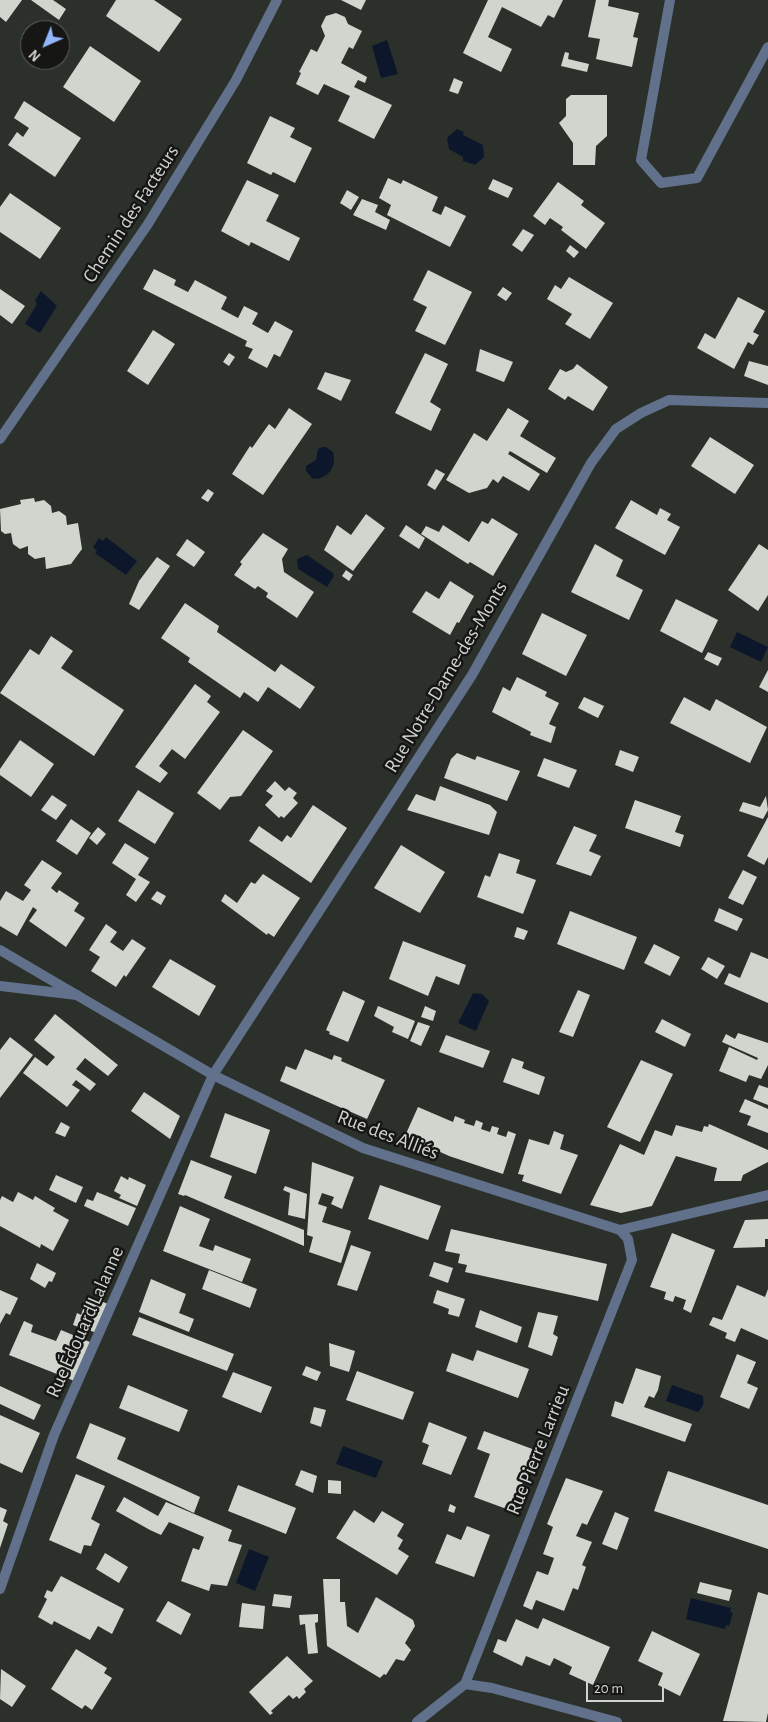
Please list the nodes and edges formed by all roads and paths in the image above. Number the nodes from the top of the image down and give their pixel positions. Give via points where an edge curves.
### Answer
1 (277, 0) edge
2 (670, 0) edge
3 (768, 47) edge
4 (768, 403) edge
5 (0, 439) edge
6 (0, 950) edge
7 (0, 986) edge
8 (77, 995) junction
9 (213, 1075) junction
10 (768, 1195) edge
11 (620, 1230) junction
12 (0, 1589) edge
13 (465, 1684) junction
14 (417, 1722) edge
15 (617, 1722) edge

1 - 5 street, Chemin des Facteurs via 236,80 148,224
2 - 3 street via 641,160 661,183 697,178
4 - 9 street, Rue Notre-Dame-des-Monts via 669,400 641,412 616,429 591,463 472,675
6 - 8 street, Rue des Alliés
7 - 8 street
8 - 9 street, Rue des Alliés
9 - 11 street, Rue des Alliés via 363,1148
9 - 12 street, Rue Édouard Lalanne via 54,1435
10 - 11 street
11 - 13 street, Rue Pierre Larrieu via 628,1239 632,1260
13 - 14 street
13 - 15 street via 492,1688

